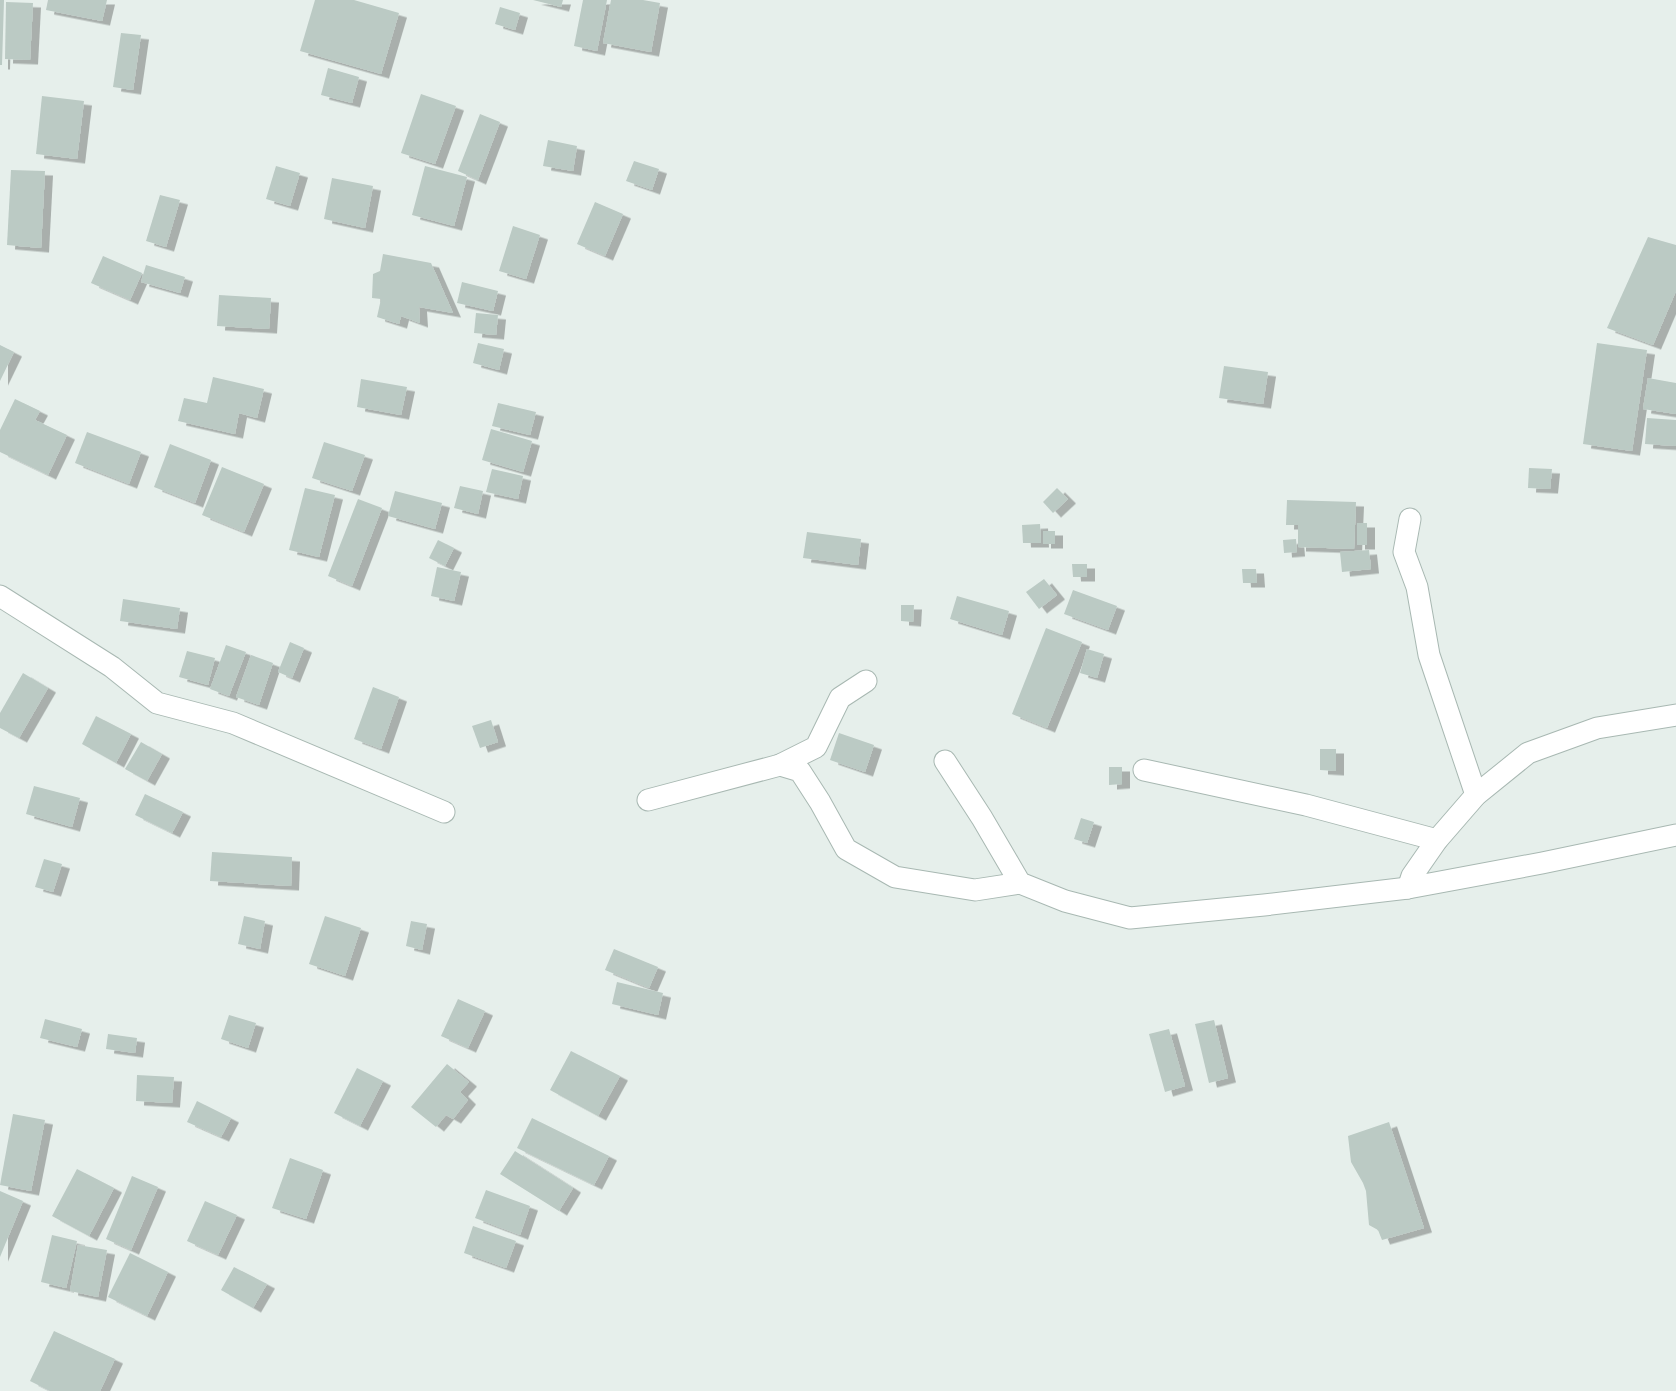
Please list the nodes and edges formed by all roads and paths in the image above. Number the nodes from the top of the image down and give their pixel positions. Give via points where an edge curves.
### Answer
1 (1410, 519) dead end
2 (0, 596) edge
3 (866, 681) dead end
4 (1676, 715) edge
5 (945, 761) dead end
6 (780, 765) junction
7 (1144, 770) dead end
8 (1476, 795) junction
9 (648, 800) dead end
10 (444, 812) dead end
11 (1676, 835) edge
12 (1437, 840) junction
13 (1020, 883) junction
14 (1408, 888) junction

1 - 8 street via 1404,552 1429,655
2 - 10 street via 112,667 157,703 233,723
3 - 6 street via 840,698 816,747
4 - 8 street via 1597,728 1528,753
5 - 13 street
6 - 9 street
6 - 13 street via 800,771 846,849 895,877 975,890
7 - 12 street via 1306,805
8 - 12 street
11 - 14 street
12 - 14 street
13 - 14 street via 1065,901 1130,918

